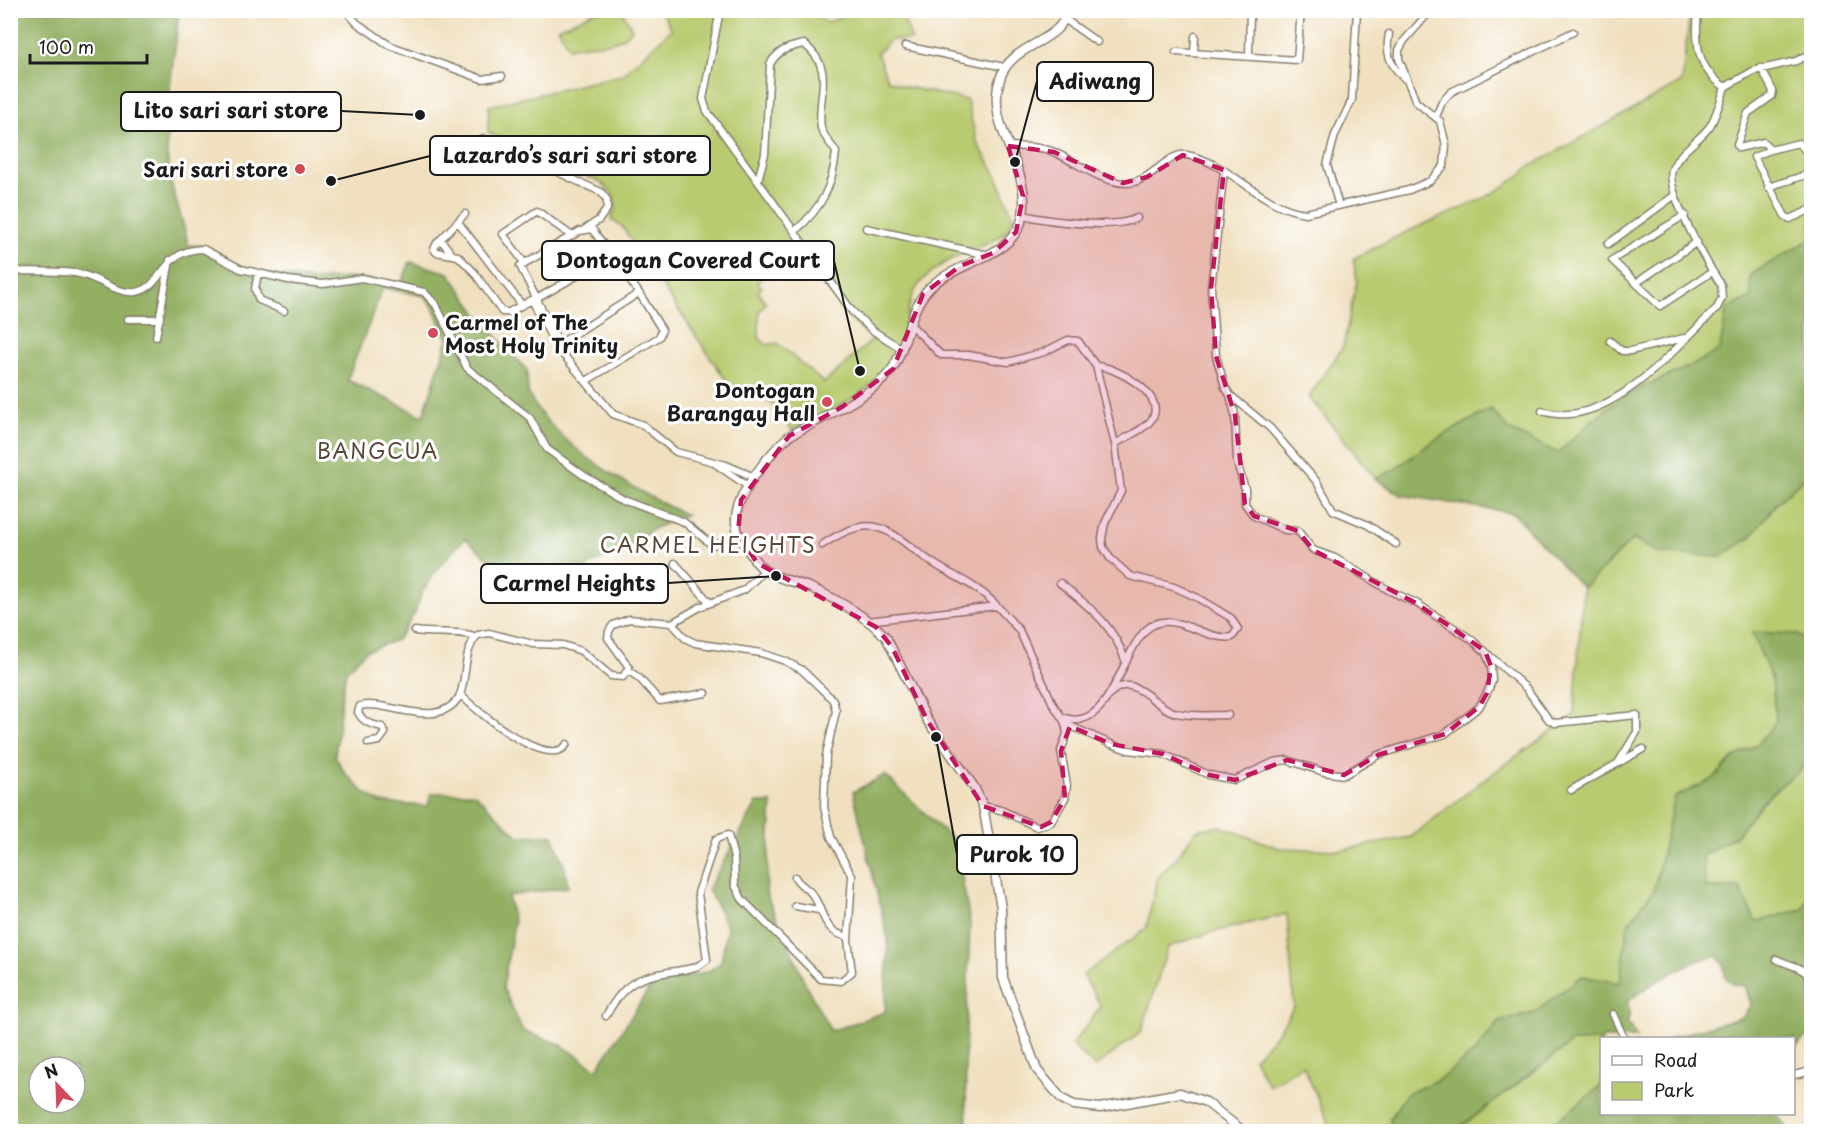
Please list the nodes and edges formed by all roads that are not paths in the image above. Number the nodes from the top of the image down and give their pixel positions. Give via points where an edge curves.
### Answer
1 (345, 10) edge
2 (720, 10) edge
3 (1067, 10) edge
4 (1250, 10) edge
5 (1301, 10) edge
6 (1357, 10) edge
7 (1431, 10) edge
8 (1698, 10) edge
9 (1066, 20) junction
10 (1573, 32) dead end
11 (1389, 34) dead end
12 (1195, 36) dead end
13 (1097, 42) dead end
14 (905, 46) dead end
15 (1176, 52) dead end
16 (1194, 53) junction
17 (1812, 53) edge
18 (1249, 56) junction
19 (1004, 68) junction
20 (1761, 68) junction
21 (502, 76) dead end
22 (1406, 79) junction
23 (1725, 87) junction
24 (1436, 117) junction
25 (483, 138) dead end
26 (1008, 146) junction
27 (1770, 150) junction
28 (1812, 159) edge
29 (1224, 170) junction
30 (1812, 173) edge
31 (758, 180) junction
32 (1768, 187) junction
33 (1675, 195) junction
34 (1339, 206) junction
35 (1812, 209) edge
36 (465, 214) dead end
37 (1023, 215) junction
38 (1685, 215) junction
39 (1137, 218) dead end
40 (458, 222) junction
41 (866, 228) dead end
42 (584, 229) junction
43 (795, 231) junction
44 (572, 236) junction
45 (439, 241) junction
46 (1697, 242) junction
47 (1608, 244) dead end
48 (451, 253) junction
49 (613, 255) junction
50 (988, 255) junction
51 (170, 260) junction
52 (525, 264) junction
53 (10, 271) edge
54 (1712, 272) junction
55 (258, 273) junction
56 (1636, 283) junction
57 (639, 292) junction
58 (538, 298) junction
59 (522, 305) junction
60 (284, 311) dead end
61 (128, 319) dead end
62 (160, 319) junction
63 (910, 324) junction
64 (156, 337) dead end
65 (1684, 338) junction
66 (1610, 341) dead end
67 (557, 345) junction
68 (902, 349) junction
69 (1096, 366) junction
70 (585, 381) junction
71 (1230, 395) junction
72 (1542, 411) dead end
73 (1115, 444) junction
74 (712, 461) junction
75 (754, 477) junction
76 (749, 487) junction
77 (742, 541) junction
78 (1396, 544) dead end
79 (822, 545) dead end
80 (675, 563) dead end
81 (765, 570) junction
82 (1060, 583) dead end
83 (710, 603) junction
84 (997, 606) junction
85 (867, 621) junction
86 (672, 623) junction
87 (415, 631) dead end
88 (476, 637) junction
89 (1485, 651) junction
90 (1125, 660) junction
91 (629, 671) junction
92 (706, 693) dead end
93 (460, 694) junction
94 (1109, 695) junction
95 (1228, 715) dead end
96 (1063, 720) junction
97 (368, 743) dead end
98 (567, 744) dead end
99 (1643, 749) dead end
100 (1618, 763) junction
101 (1571, 790) dead end
102 (983, 806) junction
103 (795, 876) dead end
104 (795, 906) dead end
105 (819, 911) junction
106 (848, 937) junction
107 (1776, 959) dead end
108 (1812, 997) edge
109 (1613, 1014) dead end
110 (606, 1016) dead end
111 (1624, 1037) edge
112 (1812, 1071) edge
113 (1795, 1075) edge
114 (1244, 1131) edge

1 - 21 street via 389,45 482,79
2 - 31 street via 703,99 707,111
3 - 9 street
4 - 18 street
5 - 18 street via 1297,60
6 - 34 street via 1352,100 1335,135 1327,165
7 - 22 street via 1399,50
8 - 23 street via 1696,46 1703,65
9 - 13 street
9 - 19 street via 1058,30 1014,56
10 - 24 street via 1451,92
11 - 22 street via 1386,50 1394,68
12 - 16 street
14 - 19 street
15 - 16 street
16 - 18 street
17 - 20 street via 1796,61
19 - 26 street via 996,94 996,112
20 - 23 street
20 - 27 street via 1772,96 1748,113 1737,145 1739,148 1764,142
22 - 24 street via 1416,102
23 - 33 street via 1710,126 1673,165 1670,175
24 - 34 street via 1446,145 1444,166 1438,175 1409,190
25 - 42 street via 601,192 608,209
26 - 29 street via 1054,152 1123,183 1148,177 1183,154
26 - 37 street via 1018,172
27 - 28 street via 1799,143
27 - 32 street via 1754,157
29 - 34 street via 1292,212 1321,212
29 - 71 street via 1211,288 1219,374
30 - 32 street
31 - 43 street
31 - 43 street via 765,154 770,64 789,47 804,44 815,52 822,67 821,130 836,152 835,170 816,214
32 - 35 street via 1790,219
33 - 38 street
33 - 47 street
36 - 40 street
37 - 39 street via 1064,223 1123,223
37 - 50 street via 1010,240
38 - 46 street
38 - 56 street via 1612,260
40 - 45 street
40 - 59 street
41 - 50 street
42 - 44 street
42 - 49 street via 595,231
43 - 68 street via 856,316
44 - 52 street
44 - 52 street via 537,211 503,234
45 - 48 street
45 - 48 street via 435,251
46 - 54 street
46 - 56 street
48 - 59 street via 474,272 502,312
49 - 57 street
49 - 58 street
50 - 63 street via 960,266 933,284 912,312
51 - 53 street via 153,283 138,292 114,288 78,274
51 - 55 street via 203,249 224,263
51 - 62 street
52 - 58 street via 520,266
54 - 56 street via 1660,306
54 - 65 street via 1721,285 1722,298 1717,308
55 - 60 street via 255,289 259,300
55 - 77 street via 323,284 362,278 424,292 436,305 467,368 528,416 543,445 559,459 624,499 684,522 712,545
57 - 67 street
57 - 70 street via 662,326 661,334
58 - 67 street
59 - 67 street via 532,300
61 - 62 street
62 - 64 street
63 - 68 street
63 - 69 street via 941,355 1008,362 1071,340 1080,343
65 - 66 street via 1630,351 1622,351
65 - 72 street via 1641,380 1600,406 1572,415
67 - 70 street
68 - 75 street via 893,369 877,383 830,415 789,436
69 - 73 street
69 - 73 street via 1116,369 1133,380 1147,394 1154,410 1148,423
70 - 74 street via 613,414 637,422 676,452
71 - 78 street via 1270,428 1317,482 1333,510 1368,525
71 - 89 street via 1245,504 1254,516 1285,530 1298,531 1313,550 1416,603
73 - 90 street via 1121,491 1105,523 1103,548 1130,576 1196,597 1231,618 1238,629 1232,637 1223,638 1179,624 1159,623 1147,629
74 - 75 street
74 - 76 street
75 - 76 street
76 - 77 street via 736,513 735,523
77 - 81 street
79 - 84 street via 852,528 877,527 895,534
80 - 83 street
81 - 83 street via 744,590
81 - 85 street via 810,588
82 - 90 street via 1113,632
83 - 86 street
84 - 85 street
84 - 96 street via 1019,630
85 - 102 street via 886,637 927,720
86 - 91 street via 629,619 610,628 608,638 627,661
86 - 106 street via 695,643 761,653 785,661 802,670 830,695 836,711 826,755 824,807 831,837 851,869
87 - 88 street via 434,635 466,633
88 - 91 street via 489,633 533,644 563,645 581,651 615,678
88 - 93 street
89 - 96 street via 1492,681 1479,707 1445,734 1378,755 1344,775 1287,760 1234,780 1209,775 1163,754 1128,750
89 - 100 street via 1526,688 1549,720 1556,723 1637,715 1637,732
90 - 94 street
91 - 92 street via 660,701
93 - 97 street via 448,707 429,713 362,706 358,712 361,718 382,727 385,733 380,741
93 - 98 street via 482,715 540,750 554,753
94 - 95 street via 1131,686 1176,713
94 - 96 street via 1089,717
96 - 102 street via 1067,733 1061,751 1067,792 1051,822 1037,827
99 - 100 street
100 - 101 street
102 - 114 street via 1001,908 1003,978 1043,1078 1062,1099 1089,1107 1122,1105 1180,1093 1197,1097
103 - 105 street via 810,892
104 - 105 street
105 - 106 street via 829,928
106 - 110 street via 853,965 850,975 835,982 821,979 741,899 734,881 731,843 728,835 720,836 698,893 707,960 694,968 658,973 629,984
107 - 108 street via 1807,971
109 - 111 street
112 - 113 street

